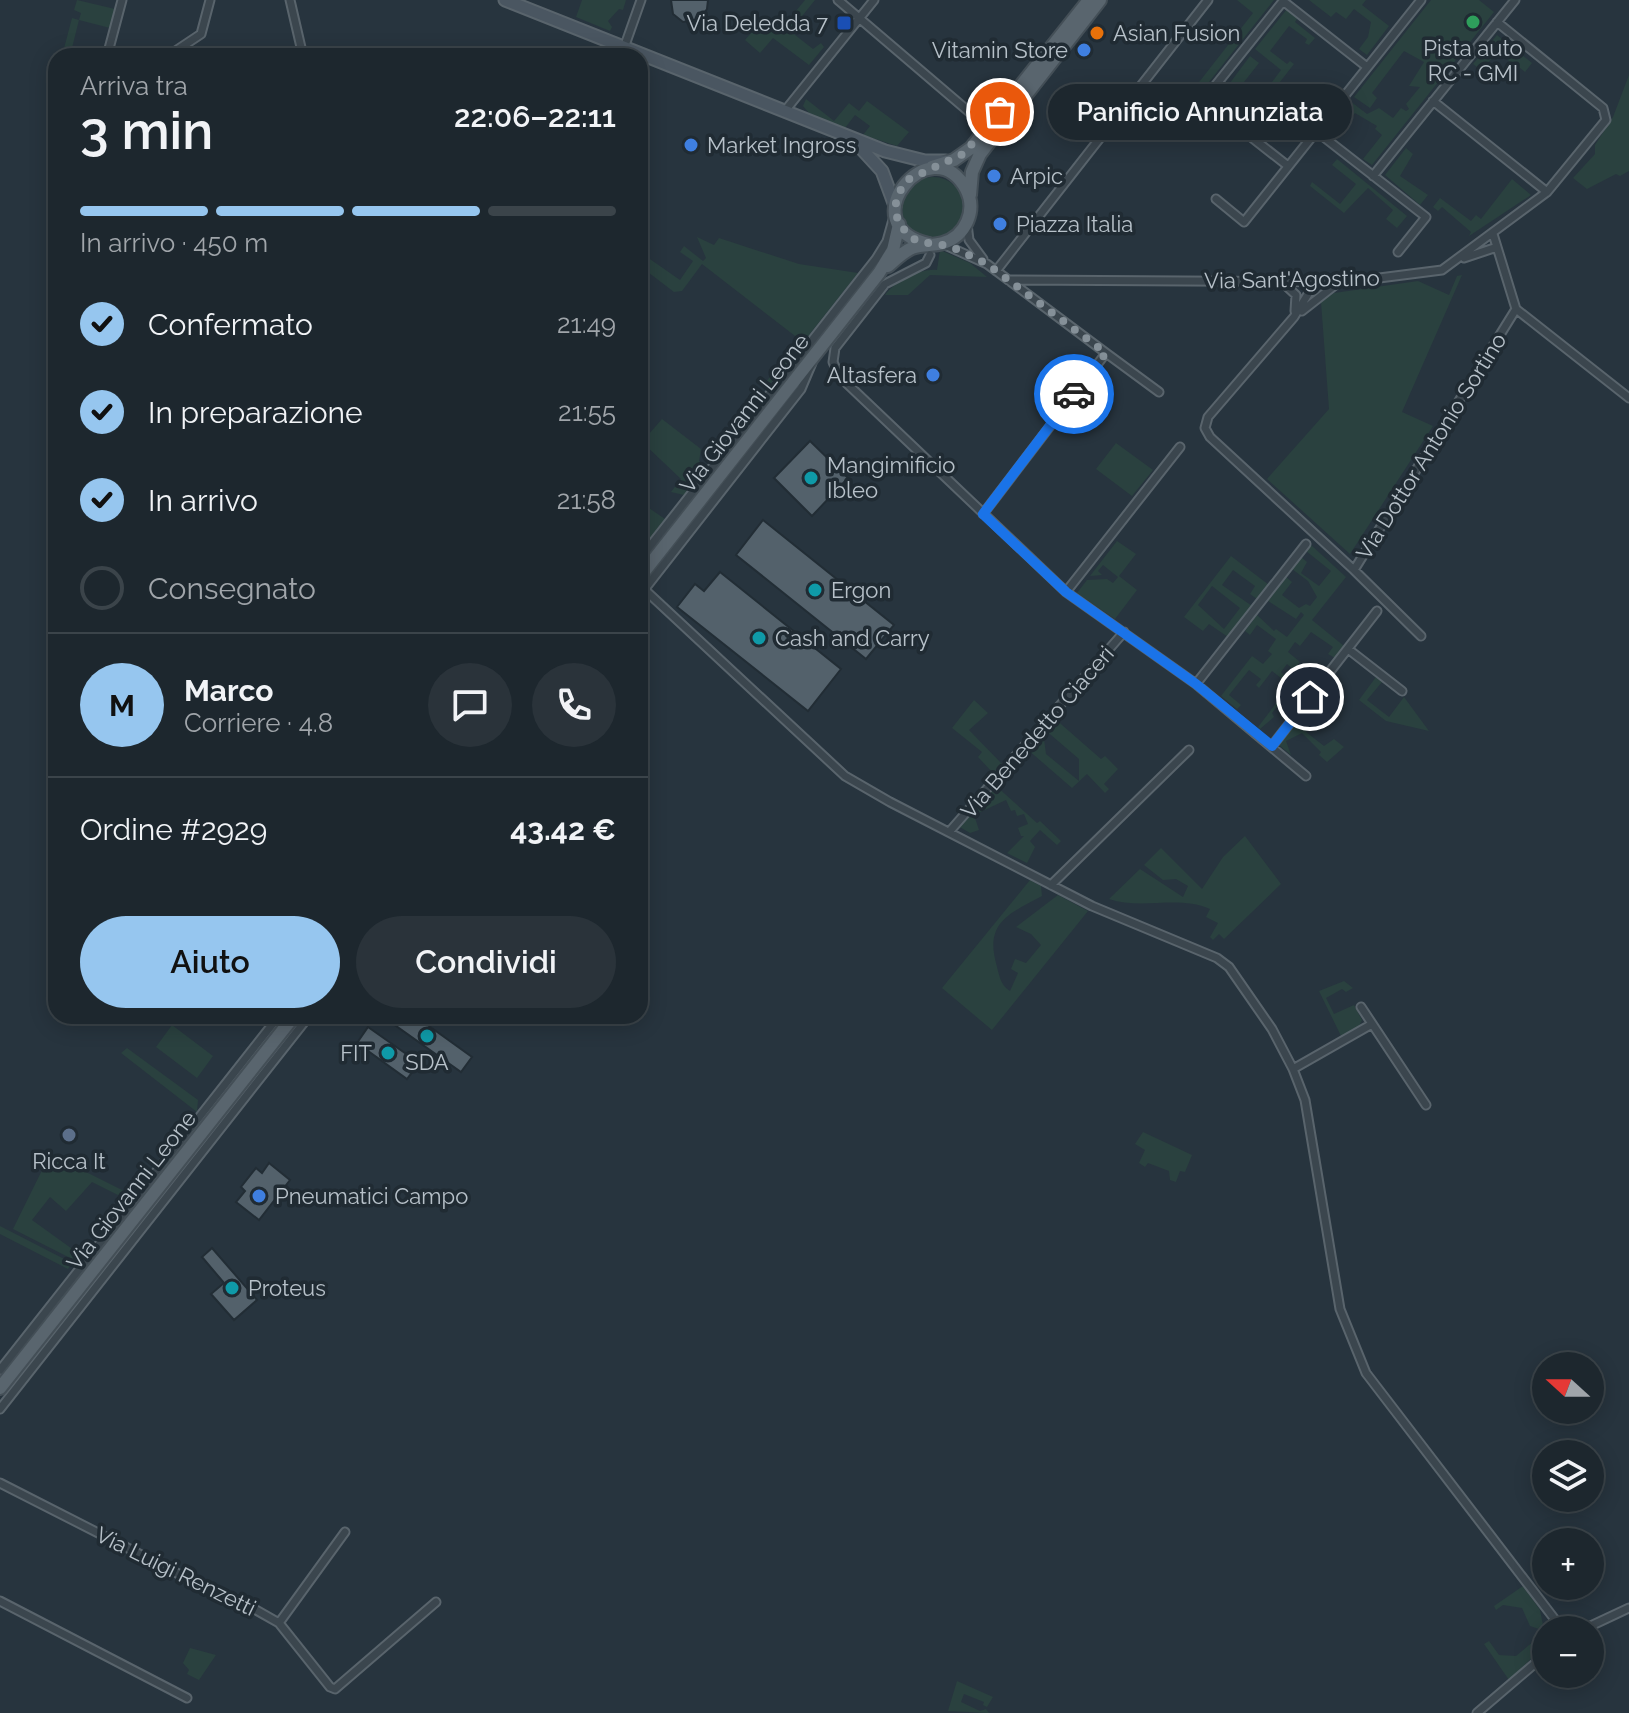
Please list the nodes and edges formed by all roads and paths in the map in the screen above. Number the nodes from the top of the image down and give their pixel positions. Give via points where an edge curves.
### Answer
1 (122, 0) edge
2 (210, 0) edge
3 (290, 0) edge
4 (505, 0) edge
5 (641, 0) edge
6 (838, 0) edge
7 (874, 0) edge
8 (1089, 0) edge
9 (1100, 0) edge
10 (1208, 0) edge
11 (1421, 0) edge
12 (1515, 0) edge
13 (1283, 1) edge
14 (860, 19) junction
15 (1497, 22) junction
16 (109, 48) edge
17 (180, 48) edge
18 (301, 48) edge
19 (624, 48) joint
20 (648, 58) edge
21 (1367, 67) junction
22 (1433, 101) junction
23 (784, 112) junction
24 (988, 128) junction
25 (1316, 131) junction
26 (842, 135) junction
27 (936, 166) junction
28 (1288, 166) junction
29 (1373, 176) junction
30 (1547, 192) junction
31 (970, 198) junction
32 (1216, 199) dead end
33 (895, 208) junction
34 (967, 222) junction
35 (899, 224) junction
36 (1493, 234) junction
37 (1497, 247) junction
38 (933, 248) junction
39 (1398, 252) dead end
40 (1458, 260) junction
41 (987, 264) junction
42 (996, 271) junction
43 (879, 273) junction
44 (1008, 280) junction
45 (1276, 281) junction
46 (1316, 281) junction
47 (1339, 282) junction
48 (1516, 309) junction
49 (1294, 317) junction
50 (1106, 353) junction
51 (1159, 392) dead end
52 (1629, 398) edge
53 (1180, 447) dead end
54 (983, 514) junction
55 (1306, 544) dead end
56 (648, 549) edge
57 (1354, 570) junction
58 (648, 579) edge
59 (1066, 592) junction
60 (648, 593) edge
61 (1377, 611) dead end
62 (1124, 632) junction
63 (1421, 636) dead end
64 (1348, 649) junction
65 (1196, 684) junction
66 (1402, 691) dead end
67 (1272, 746) junction
68 (1189, 750) dead end
69 (1306, 776) dead end
70 (950, 831) junction
71 (1051, 885) junction
72 (1361, 1007) dead end
73 (273, 1024) edge
74 (288, 1024) edge
75 (303, 1024) edge
76 (1372, 1024) junction
77 (1293, 1069) junction
78 (1426, 1105) dead end
79 (0, 1370) edge
80 (0, 1388) edge
81 (0, 1409) edge
82 (0, 1483) edge
83 (345, 1532) dead end
84 (0, 1601) edge
85 (436, 1602) dead end
86 (1629, 1608) edge
87 (1552, 1616) edge
88 (1604, 1620) edge
89 (279, 1623) junction
90 (1532, 1666) edge
91 (187, 1698) dead end
92 (1477, 1713) edge

1 - 16 street
2 - 17 street via 201,34
3 - 18 street
4 - 19 main road
5 - 19 street
6 - 14 street
7 - 14 street
8 - 24 main road
9 - 31 main road via 980,154
10 - 42 street
11 - 21 street
12 - 15 street
13 - 21 street
13 - 28 street via 1215,86 1211,99 1218,111
14 - 23 street
14 - 24 street
15 - 22 street
15 - 30 street, Via Sant'Agostino via 1606,115 1600,131
20 - 23 main road
21 - 25 street
22 - 29 street
22 - 30 street
23 - 26 main road
24 - 27 main road via 971,148
25 - 28 street
25 - 29 street
26 - 27 main road
26 - 33 main road via 874,159
27 - 31 main road via 961,182
27 - 33 main road via 901,187
28 - 32 street via 1244,222
29 - 39 street via 1426,217
30 - 36 street, Via Sant'Agostino
31 - 34 main road
33 - 35 main road
33 - 56 street via 887,241 876,259
34 - 38 main road via 956,237
34 - 41 street via 969,240
35 - 38 main road
35 - 43 main road via 893,250
36 - 37 street
36 - 40 street, Via Sant'Agostino
37 - 40 street
37 - 48 street
38 - 41 street via 959,249
38 - 43 main road via 904,252
38 - 54 street via 926,263 885,284 835,348 833,362 839,376
40 - 47 street, Via Sant'Agostino via 1442,270
41 - 42 street
42 - 44 street
43 - 58 main road, Via Giovanni Leone
44 - 45 street, Via Sant'Agostino
44 - 50 street
45 - 46 street, Via Sant'Agostino
45 - 49 street via 1296,295
46 - 47 street, Via Sant'Agostino
46 - 49 street
47 - 49 street
48 - 52 street
48 - 57 street, Via Dottor Antonio Sortino
49 - 57 street, Via Dottor Antonio Sortino via 1208,417 1205,428
50 - 51 street
50 - 54 street
53 - 59 street
54 - 59 street
55 - 65 street
57 - 63 street
59 - 62 street
60 - 70 street via 845,776
61 - 64 street
62 - 65 street
62 - 70 street, Via Benedetto Ciaceri
64 - 66 street
64 - 67 street
65 - 67 street
67 - 69 street
68 - 71 street
70 - 71 street
71 - 77 street via 1229,967
72 - 76 street
73 - 79 street
74 - 80 main road, Via Giovanni Leone
75 - 81 street
76 - 77 street
76 - 78 street
77 - 87 street via 1305,1100 1340,1309 1366,1373
82 - 89 street, Via Luigi Renzetti
83 - 89 street
84 - 91 street
85 - 89 street, Via Luigi Renzetti via 335,1689
86 - 88 street
90 - 92 street

